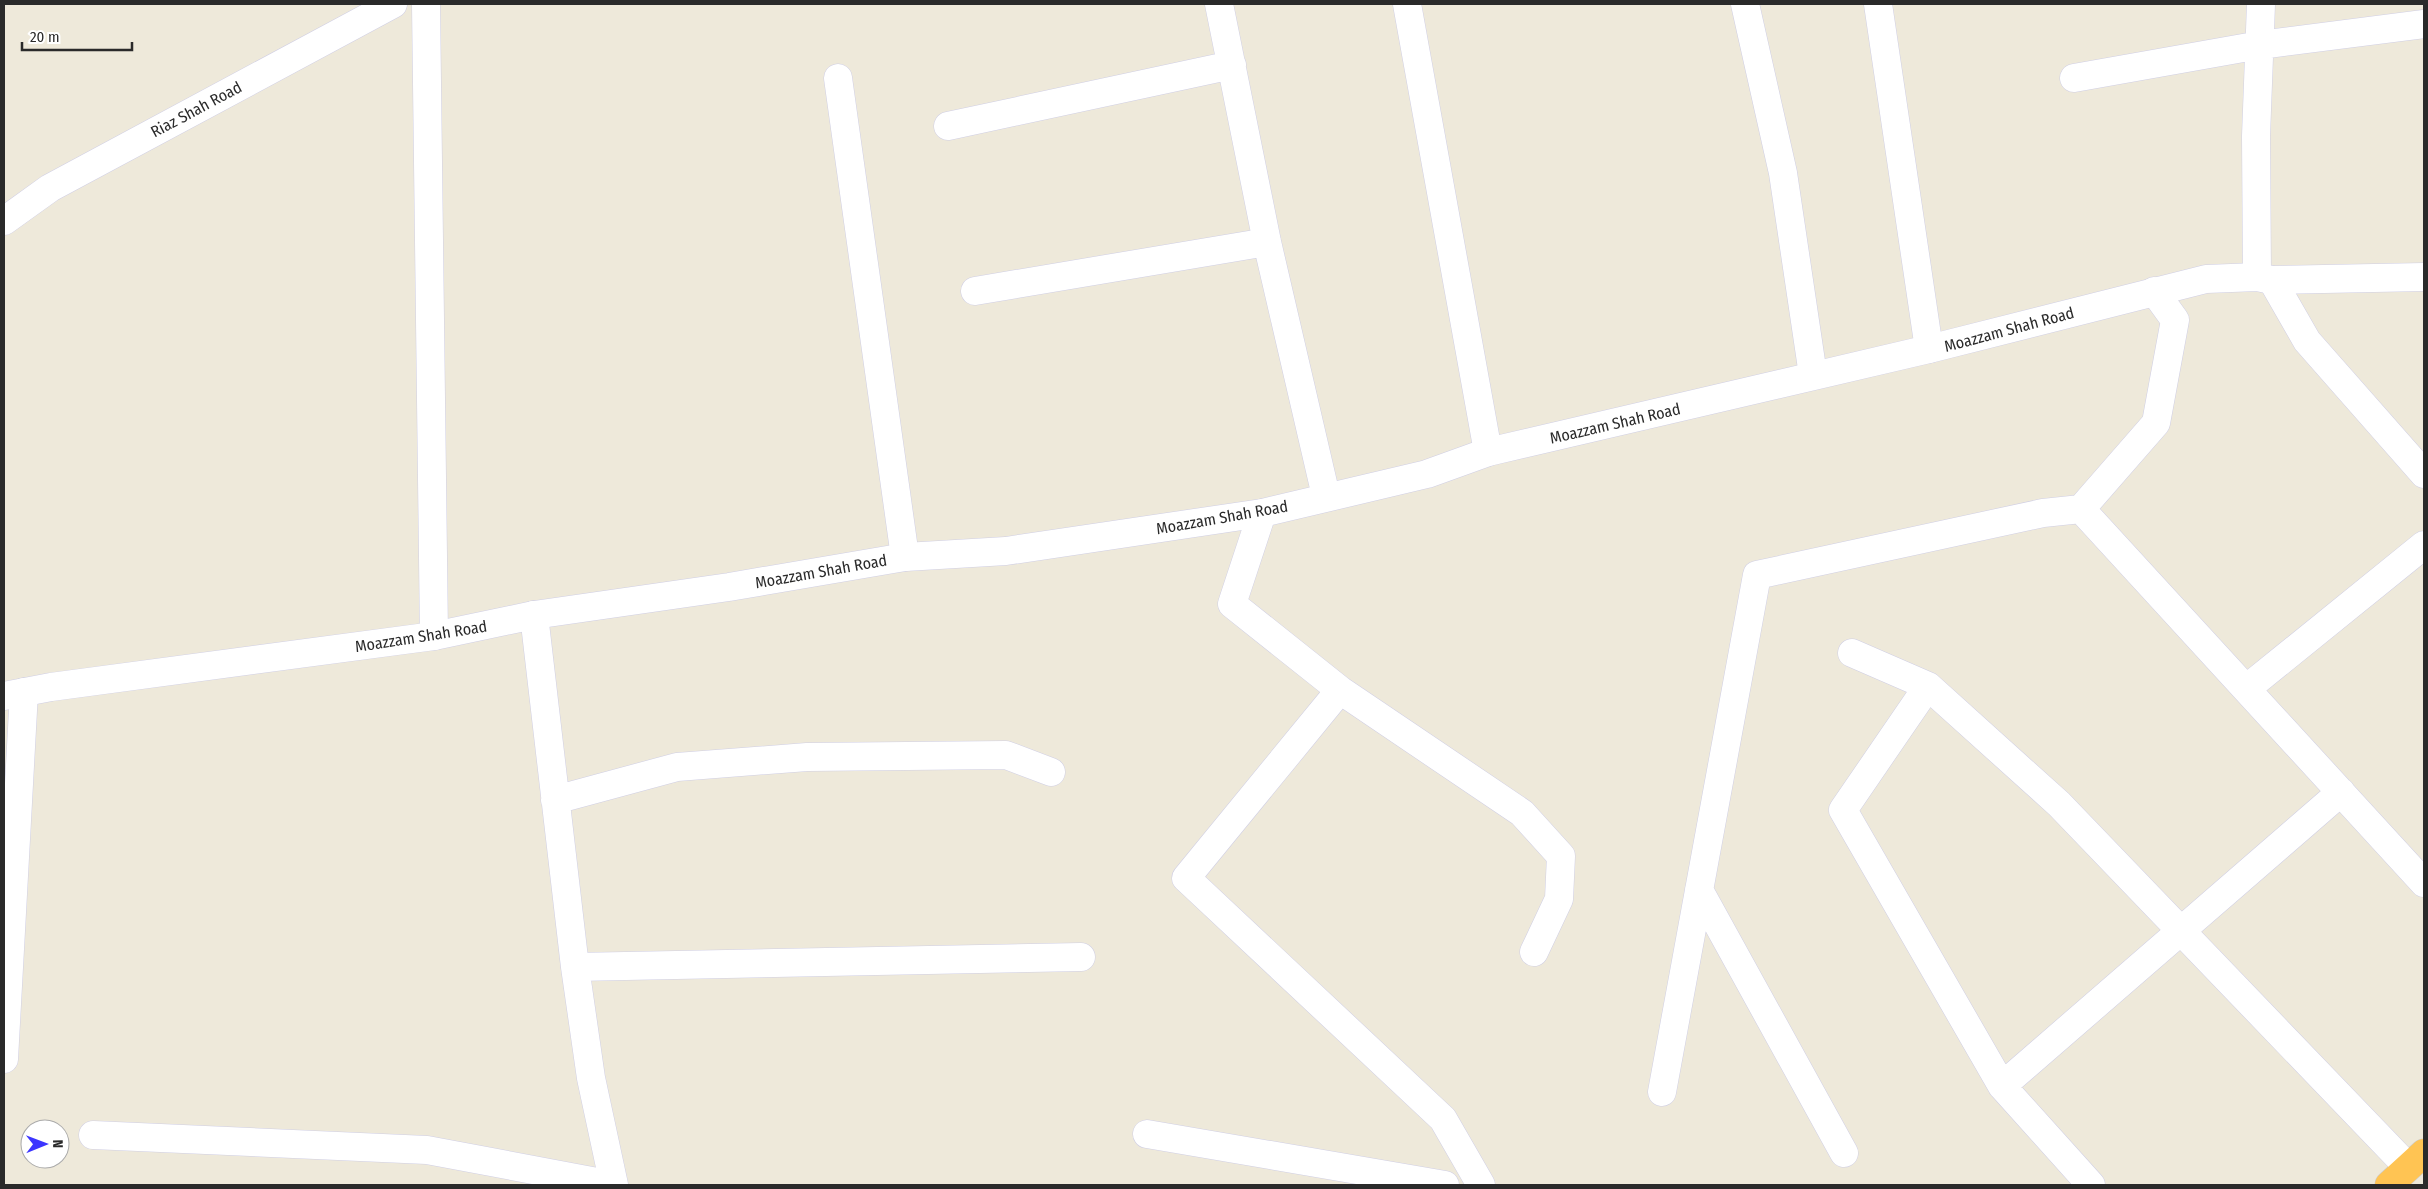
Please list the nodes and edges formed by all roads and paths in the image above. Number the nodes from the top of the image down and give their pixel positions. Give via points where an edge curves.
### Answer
1 (393, 4) edge
2 (426, 4) edge
3 (1219, 4) edge
4 (1408, 4) edge
5 (1745, 4) edge
6 (1878, 4) edge
7 (2261, 4) edge
8 (2424, 24) edge
9 (2260, 45) junction
10 (1232, 65) junction
11 (838, 78) dead end
12 (2074, 78) dead end
13 (948, 126) dead end
14 (4, 221) edge
15 (1267, 242) junction
16 (2424, 277) edge
17 (2265, 278) junction
18 (975, 291) dead end
19 (2154, 291) junction
20 (1929, 349) junction
21 (1813, 375) junction
22 (1488, 452) junction
23 (2424, 474) edge
24 (1326, 496) junction
25 (2081, 509) junction
26 (1262, 513) junction
27 (2424, 545) edge
28 (905, 557) junction
29 (534, 615) junction
30 (434, 636) junction
31 (1852, 653) dead end
32 (1928, 686) junction
33 (2246, 689) junction
34 (1340, 690) junction
35 (14, 694) edge
36 (1051, 772) dead end
37 (2340, 792) junction
38 (555, 800) junction
39 (2418, 865) edge
40 (1699, 890) junction
41 (2180, 931) junction
42 (1534, 952) dead end
43 (1080, 956) dead end
44 (575, 968) junction
45 (4, 1059) edge
46 (2002, 1086) junction
47 (1662, 1092) dead end
48 (1147, 1134) dead end
49 (93, 1135) dead end
50 (1844, 1153) dead end
51 (2407, 1168) edge
52 (614, 1185) edge
53 (1445, 1185) edge
54 (1481, 1185) edge
55 (2091, 1185) edge

1 - 14 street, Riaz Shah Road via 50,188
2 - 30 street
3 - 10 street
4 - 22 street
5 - 21 street via 1783,174
6 - 20 street
7 - 9 street
8 - 9 street
9 - 12 street
9 - 17 street via 2256,136
10 - 13 street
10 - 15 street
11 - 28 street
15 - 18 street
15 - 24 street
16 - 17 street, Moazzam Shah Road
17 - 19 street, Moazzam Shah Road via 2206,278
17 - 23 street via 2307,340
19 - 20 street, Moazzam Shah Road
19 - 25 street via 2175,320 2156,423
20 - 21 street, Moazzam Shah Road
21 - 22 street, Moazzam Shah Road
22 - 24 street, Moazzam Shah Road via 1427,474
24 - 26 street, Moazzam Shah Road
25 - 33 street
25 - 40 street via 2043,512 1757,574
26 - 28 street, Moazzam Shah Road via 1006,551
26 - 34 street via 1232,604
27 - 33 street
28 - 29 street, Moazzam Shah Road
29 - 30 street, Moazzam Shah Road
29 - 38 street
30 - 35 street, Moazzam Shah Road
31 - 32 street
32 - 41 street via 2059,804
32 - 46 street via 1843,810
33 - 37 street
34 - 42 street via 1522,813 1561,856 1559,899
34 - 54 street via 1186,878 1442,1119
35 - 45 street
36 - 38 street via 1006,755 807,757 677,768
37 - 39 street
37 - 41 street
38 - 44 street
40 - 47 street
40 - 50 street
41 - 46 street
41 - 51 street
43 - 44 street
44 - 52 street via 591,1078
46 - 55 street
48 - 53 street
49 - 52 street via 427,1150

